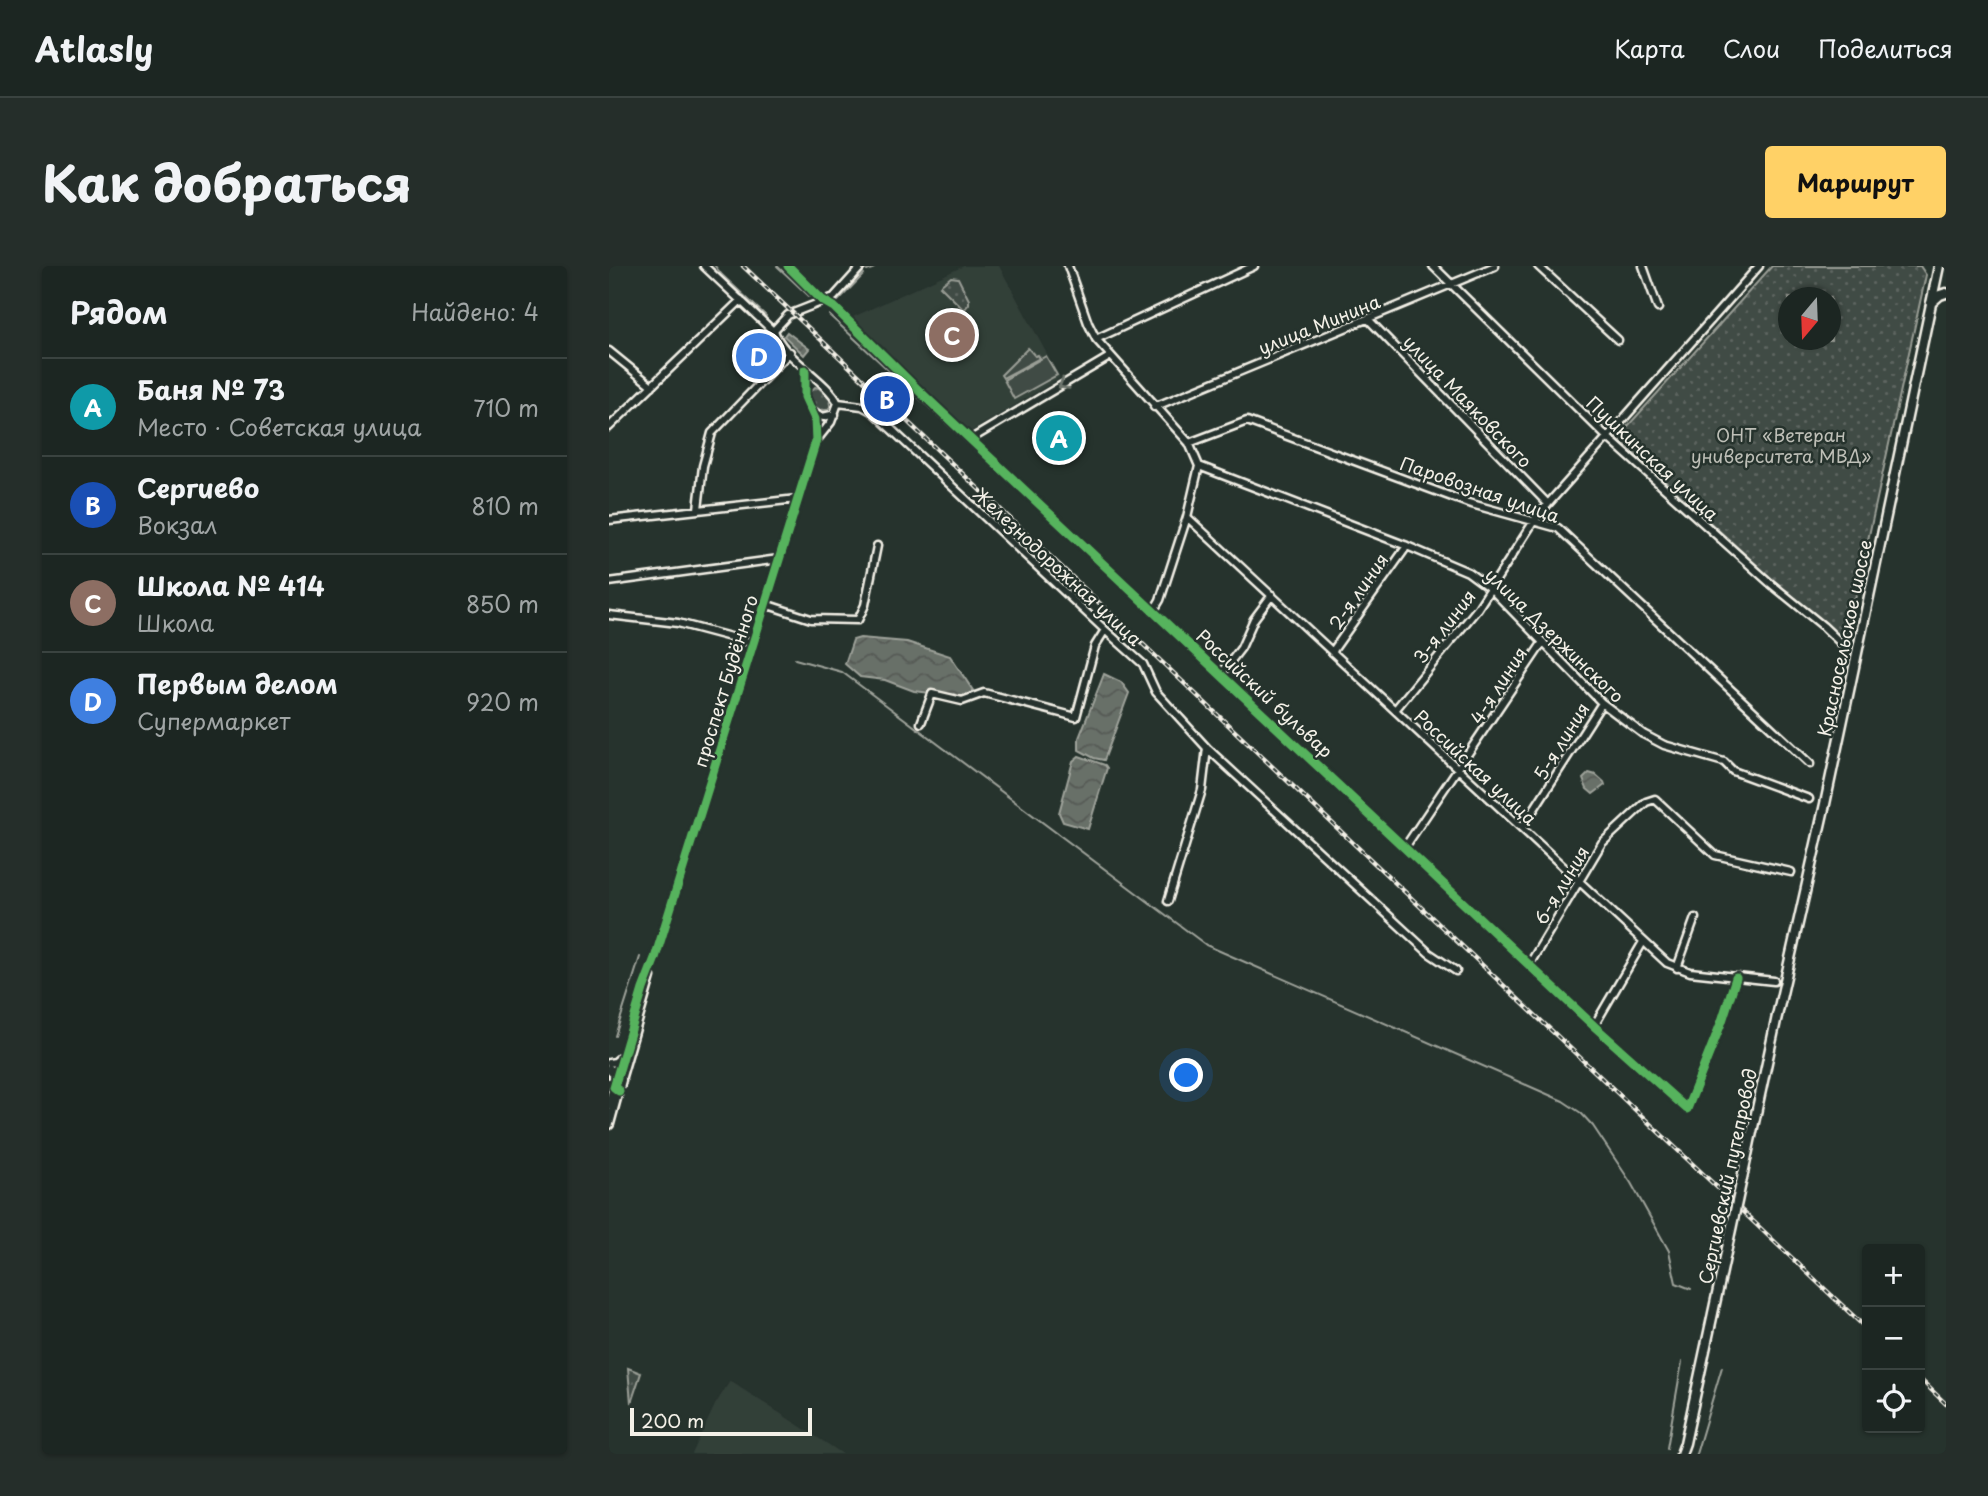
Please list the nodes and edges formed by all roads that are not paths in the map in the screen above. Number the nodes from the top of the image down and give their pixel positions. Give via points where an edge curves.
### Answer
1 (704, 266) edge
2 (788, 266) edge
3 (862, 266) edge
4 (1254, 266) edge
5 (1433, 266) edge
6 (1495, 266) edge
7 (1538, 266) edge
8 (1643, 266) edge
9 (1759, 266) edge
10 (1939, 266) edge
11 (1070, 267) edge
12 (1946, 277) edge
13 (1451, 284) junction
14 (1946, 293) edge
15 (741, 300) junction
16 (822, 300) junction
17 (1931, 303) junction
18 (1658, 309) dead end
19 (1368, 318) junction
20 (775, 334) junction
21 (1096, 339) junction
22 (1618, 340) dead end
23 (609, 351) edge
24 (790, 352) junction
25 (1111, 356) junction
26 (805, 370) junction
27 (822, 383) junction
28 (652, 386) junction
29 (806, 390) junction
30 (838, 403) junction
31 (1154, 407) junction
32 (813, 412) junction
33 (835, 414) junction
34 (609, 426) edge
35 (1607, 437) junction
36 (971, 439) junction
37 (816, 441) junction
38 (1189, 443) junction
39 (1199, 466) junction
40 (797, 499) junction
41 (1548, 504) junction
42 (698, 509) junction
43 (1187, 517) junction
44 (609, 520) edge
45 (1534, 521) junction
46 (877, 546) dead end
47 (1407, 546) junction
48 (779, 559) junction
49 (609, 582) edge
50 (1491, 589) junction
51 (1272, 594) junction
52 (765, 604) junction
53 (1154, 610) junction
54 (609, 615) edge
55 (1105, 630) junction
56 (1543, 642) junction
57 (753, 643) junction
58 (1843, 645) dead end
59 (1332, 652) junction
60 (1221, 674) junction
61 (1602, 703) junction
62 (1395, 710) junction
63 (921, 723) dead end
64 (1207, 748) junction
65 (1810, 764) dead end
66 (1459, 769) junction
67 (1809, 799) dead end
68 (1522, 828) junction
69 (1405, 847) junction
70 (1791, 873) dead end
71 (1579, 881) junction
72 (1168, 901) dead end
73 (1695, 918) dead end
74 (1643, 943) junction
75 (655, 958) junction
76 (1529, 965) junction
77 (1677, 968) junction
78 (1456, 971) dead end
79 (1735, 978) junction
80 (1773, 981) dead end
81 (1777, 1016) joint
82 (1594, 1026) junction
83 (623, 1054) junction
84 (609, 1063) edge
85 (609, 1069) edge
86 (619, 1078) junction
87 (614, 1087) edge
88 (609, 1104) edge
89 (609, 1124) edge
90 (1681, 1454) edge

1 - 15 street
2 - 16 street, Российский бульвар
3 - 16 street via 834,297
4 - 21 street
5 - 13 street, Пушкинская улица
6 - 13 street, улица Минина
7 - 22 street
8 - 18 street
9 - 35 street, 3-я линия
10 - 12 main road
10 - 17 main road, Красносельское шоссе
11 - 21 street
13 - 19 street, улица Минина
13 - 35 street, Пушкинская улица
14 - 17 main road
15 - 20 street
15 - 28 street
16 - 20 street via 788,315
16 - 36 street, Российский бульвар
17 - 81 main road, Красносельское шоссе
19 - 31 street, улица Минина
19 - 41 street, улица Маяковского
20 - 24 street
21 - 25 street
23 - 28 street
24 - 26 street
24 - 42 street via 712,433
25 - 31 street
25 -> 36 street
26 - 27 street
26 - 29 street
27 - 29 street
27 - 30 street
28 - 34 street
29 - 32 street
30 - 33 street
30 - 55 street, Железнодорожная улица via 862,405 873,412
31 - 38 street
32 - 33 street via 823,417
32 - 37 street, проспект Будённого
33 - 37 street, проспект Будённого
35 - 41 street, 3-я линия
35 - 58 street, Пушкинская улица
36 - 53 street, Российский бульвар
37 - 40 street, проспект Будённого
38 - 39 street
38 - 45 street, Паровозная улица via 1247,421 1468,503
39 - 43 street
39 - 47 street, улица Дзержинского
40 - 42 street
40 - 48 street, проспект Будённого
41 - 45 street, 3-я линия
42 - 44 street
43 - 51 street, Российская улица
43 - 53 street
45 - 50 street, 3-я линия
45 - 65 street, Паровозная улица via 1567,535
46 - 52 street via 858,620 811,619
47 - 50 street, улица Дзержинского via 1468,572
47 - 59 street, 2-я линия
48 - 49 street
48 - 52 street, проспект Будённого
50 - 56 street, улица Дзержинского
50 - 62 street, 3-я линия
51 - 59 street, Российская улица
51 - 60 street
52 - 57 street, проспект Будённого
53 - 60 street, Российский бульвар
54 - 57 street via 678,623
55 - 63 street via 1095,646 1076,717 984,693 962,701 932,694
55 - 64 street, Железнодорожная улица via 1143,664 1156,692
56 - 61 street, улица Дзержинского
56 - 66 street, 4-я линия
57 - 75 street, проспект Будённого
59 - 62 street, Российская улица
60 - 69 street, Российский бульвар
61 - 67 street, улица Дзержинского via 1664,745 1724,762 1733,771
61 - 68 street, 5-я линия
62 - 66 street, Российская улица
64 - 72 street via 1202,790
64 - 78 street, Железнодорожная улица via 1429,953
66 - 68 street, Российская улица
66 - 69 street, 4-я линия
68 - 71 street, Российская улица
69 - 76 street, Российский бульвар
70 - 71 street, 6-я линия via 1715,855 1655,799 1602,843
71 - 74 street, Российская улица
71 - 76 street, 6-я линия
73 - 77 street
74 - 77 street, Российская улица
74 - 82 street
75 - 83 street, проспект Будённого
75 - 86 street, проспект Будённого
76 - 82 street, Российский бульвар
77 - 79 street, Российская улица
79 - 80 street, Российская улица
79 - 82 street, Российский бульвар via 1687,1109
81 - 90 main road, Сергиевский путепровод, bridge
83 - 84 street
83 - 86 street, проспект Будённого
85 - 86 main road
86 - 87 main road, проспект Будённого
87 - 88 main road, проспект Будённого
87 - 89 main road, проспект Будённого

